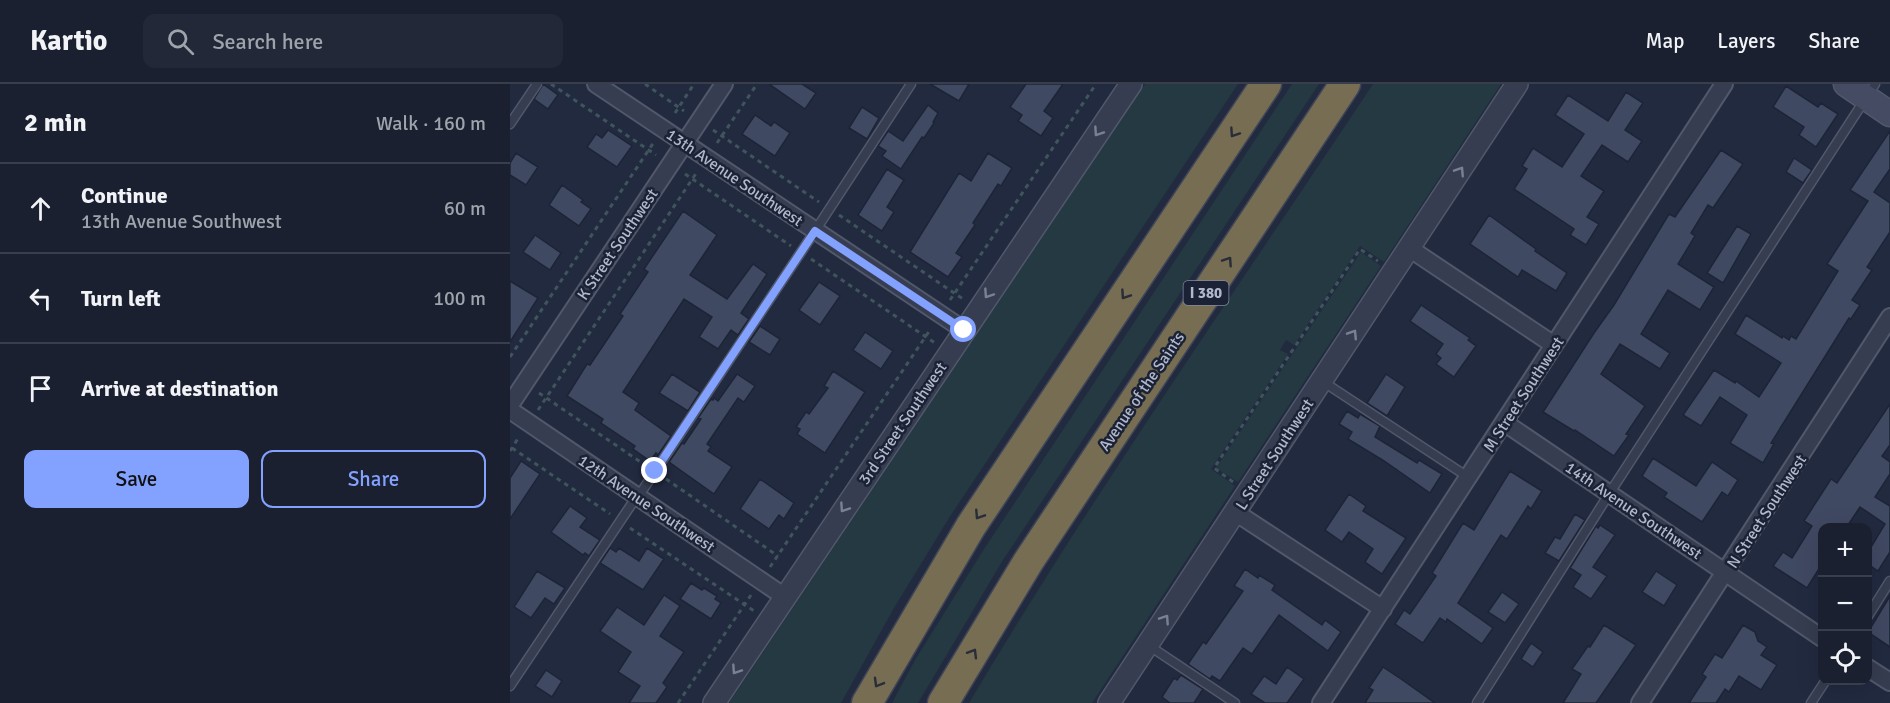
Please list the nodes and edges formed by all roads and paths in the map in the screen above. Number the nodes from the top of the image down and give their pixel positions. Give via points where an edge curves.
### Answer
1 (537, 84) edge
2 (551, 84) edge
3 (596, 84) edge
4 (645, 84) edge
5 (694, 84) edge
6 (724, 84) edge
7 (757, 84) edge
8 (911, 84) edge
9 (1096, 84) edge
10 (1131, 84) edge
11 (1266, 84) edge
12 (1345, 84) edge
13 (1517, 84) edge
14 (1724, 84) edge
15 (1846, 84) edge
16 (1871, 91) edge
17 (679, 107) junction
18 (686, 112) dead end
19 (675, 113) dead end
20 (1890, 114) edge
21 (510, 124) edge
22 (713, 130) dead end
23 (722, 136) junction
24 (654, 142) dead end
25 (684, 142) junction
26 (717, 143) dead end
27 (649, 150) junction
28 (656, 155) dead end
29 (697, 172) dead end
30 (685, 174) dead end
31 (692, 179) junction
32 (830, 209) junction
33 (815, 231) junction
34 (1409, 248) junction
35 (801, 252) junction
36 (1382, 264) dead end
37 (955, 294) junction
38 (950, 300) dead end
39 (977, 310) junction
40 (1890, 317) edge
41 (930, 330) dead end
42 (964, 330) junction
43 (926, 336) junction
44 (1554, 345) junction
45 (949, 352) junction
46 (510, 357) edge
47 (1322, 381) junction
48 (510, 405) edge
49 (510, 410) edge
50 (536, 412) dead end
51 (1505, 423) junction
52 (519, 437) dead end
53 (511, 449) edge
54 (1468, 477) junction
55 (1236, 484) dead end
56 (1609, 494) junction
57 (637, 496) junction
58 (1235, 513) junction
59 (620, 521) junction
60 (769, 569) dead end
61 (1726, 573) junction
62 (1890, 581) edge
63 (754, 591) dead end
64 (785, 597) junction
65 (745, 605) junction
66 (1383, 609) junction
67 (1872, 610) edge
68 (759, 614) dead end
69 (1818, 635) edge
70 (1148, 645) junction
71 (1872, 671) edge
72 (1890, 682) edge
73 (1823, 685) edge
74 (510, 686) edge
75 (678, 703) edge
76 (714, 703) edge
77 (867, 703) edge
78 (943, 703) edge
79 (1109, 703) edge
80 (1235, 703) edge
81 (1321, 703) edge
82 (1477, 703) edge
83 (1640, 703) edge
84 (1811, 703) edge

1 - 21 lane
2 - 27 path
3 - 25 street, 13th Avenue Southwest
4 - 17 path
5 - 17 path
6 - 25 street, K Street Southwest
7 - 23 path
8 - 32 lane
9 - 37 path
10 -> 39 street, 3rd Street Southwest
11 -> 77 highway via 972,526
78 -> 12 highway, Avenue of the Saints / I 380 via 1028,562
34 -> 13 street, L Street Southwest
14 - 44 street, M Street Southwest
15 - 16 main road
16 - 20 main road
16 - 56 lane
17 - 18 path
17 - 19 path
22 - 23 path
23 - 26 path
23 - 32 path
24 - 27 path
25 - 33 street, 13th Avenue Southwest
25 - 48 street, K Street Southwest
27 - 28 path
27 - 46 path
29 - 31 path
30 - 31 path
31 - 35 path
31 - 50 path
32 - 33 lane
32 - 37 path
33 - 35 lane
33 - 42 street, 13th Avenue Southwest
34 - 44 street
47 -> 34 street, L Street Southwest
35 - 43 path
35 - 57 lane
36 - 55 path via 1360,249 1227,448 1214,468
37 - 38 path
37 - 39 path
39 - 42 street, 3rd Street Southwest
40 - 61 street, N Street Southwest
41 - 43 path
42 - 45 street, 3rd Street Southwest
43 - 45 path
43 - 60 path
44 - 51 street, M Street Southwest
45 -> 64 street, 3rd Street Southwest
47 - 54 lane
47 - 58 street, L Street Southwest
49 - 57 street, 12th Avenue Southwest
51 - 54 street, M Street Southwest
51 - 56 street, 14th Avenue Southwest
52 - 53 path
53 - 59 path
54 - 66 street, M Street Southwest
56 - 61 street, 14th Avenue Southwest
56 - 82 lane
57 - 59 lane
57 - 64 street, 12th Avenue Southwest
58 - 66 street
70 -> 58 street, L Street Southwest
59 - 65 path
59 - 74 lane
61 - 69 street, 14th Avenue Southwest
61 - 83 street, N Street Southwest
62 - 67 lane
63 - 65 path
64 -> 76 street, 3rd Street Southwest
65 - 68 path
65 - 75 path
66 - 81 street, M Street Southwest
70 - 79 street, L Street Southwest
70 - 80 lane
71 - 72 street
73 - 84 lane

